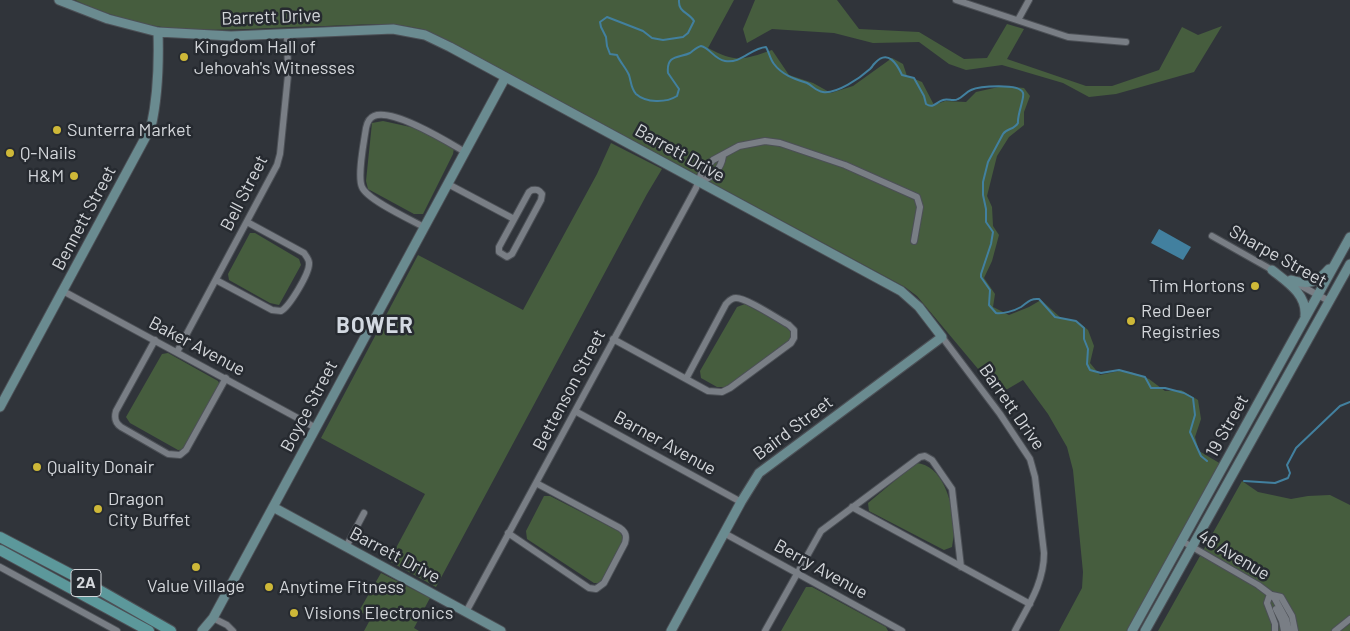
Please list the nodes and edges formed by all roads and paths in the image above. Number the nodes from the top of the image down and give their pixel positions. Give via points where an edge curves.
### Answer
1 (60, 0) edge
2 (956, 0) edge
3 (1029, 0) edge
4 (1018, 20) junction
5 (158, 32) junction
6 (287, 33) junction
7 (1126, 42) dead end
8 (505, 78) junction
9 (465, 152) junction
10 (699, 182) junction
11 (448, 184) junction
12 (514, 219) junction
13 (247, 222) junction
14 (424, 228) junction
15 (1212, 236) dead end
16 (1350, 237) edge
17 (914, 241) dead end
18 (1341, 253) junction
19 (1350, 264) edge
20 (1272, 270) junction
21 (216, 280) junction
22 (1291, 280) junction
23 (63, 290) junction
24 (1318, 295) junction
25 (1329, 301) junction
26 (1305, 319) junction
27 (942, 337) junction
28 (613, 339) junction
29 (155, 340) junction
30 (177, 352) junction
31 (226, 378) junction
32 (686, 379) junction
33 (0, 408) edge
34 (574, 411) junction
35 (316, 428) junction
36 (536, 483) junction
37 (741, 502) junction
38 (273, 507) junction
39 (852, 507) junction
40 (364, 513) dead end
41 (508, 533) junction
42 (724, 533) junction
43 (0, 537) edge
44 (1182, 541) junction
45 (346, 547) junction
46 (1192, 547) junction
47 (0, 550) edge
48 (0, 567) edge
49 (961, 567) junction
50 (797, 573) junction
51 (1270, 594) junction
52 (1030, 604) junction
53 (466, 612) junction
54 (213, 618) junction
55 (1350, 619) edge
56 (894, 629) edge
57 (117, 631) edge
58 (148, 631) edge
59 (172, 631) edge
60 (202, 631) edge
61 (210, 631) edge
62 (233, 631) edge
63 (501, 631) edge
64 (671, 631) edge
65 (766, 631) edge
66 (902, 631) edge
67 (1015, 631) edge
68 (1132, 631) edge
69 (1145, 631) edge
70 (1277, 631) edge
71 (1284, 631) edge
72 (1289, 631) edge
73 (1294, 631) edge
74 (1336, 631) edge

1 - 5 street, Barrett Drive via 108,19
2 - 4 street
3 - 4 street
4 - 7 street via 1068,37
5 - 6 street, Barrett Drive via 231,36
5 - 23 street, Bennett Street via 158,69 151,127
6 - 8 street, Barrett Drive via 407,30 440,42
6 - 13 street, Bell Street via 288,75 279,160
8 - 9 street, Boyce Street
8 - 10 street, Barrett Drive
9 - 11 street, Boyce Street
9 - 14 street via 405,121 382,115 368,121 360,175 362,188 370,197
10 - 17 street, Bettenson Street via 701,174 713,160 739,146 765,141 780,143 845,165 917,197 920,203
10 - 27 street, Barrett Drive via 901,291 920,307
10 - 28 street, Bettenson Street
11 - 12 street
11 - 14 street, Boyce Street
12 - 12 street via 499,247 504,256 512,254 541,200 542,194 538,190 529,192
13 - 21 street, Bell Street
13 - 21 street via 304,253 308,259 308,269 290,303 281,310 272,310
14 - 35 street, Boyce Street
15 - 20 street, Sharpe Street
16 - 18 street, 19 Street
18 - 22 street via 1315,282
18 - 24 street, 19 Street
19 - 25 street, 19 Street
20 - 22 street, Sharpe Street
20 - 26 street via 1300,296 1305,307
21 - 30 street, Bell Street
22 - 24 street, Sharpe Street
23 - 29 street, Baker Avenue
23 - 33 street, Bennett Street
24 - 25 street, Sharpe Street
24 - 26 street, 19 Street
25 - 46 street, 19 Street
26 - 44 street, 19 Street
27 - 37 street, Baird Street via 764,470
27 - 52 street, Barrett Drive via 1019,441 1032,465 1044,560 1040,581
28 - 32 street
28 - 34 street, Bettenson Street
29 - 30 street, Baker Avenue
29 - 31 street via 115,417 121,427 168,454 180,455 186,450
30 - 31 street, Baker Avenue
31 - 35 street, Baker Avenue
32 - 32 street via 711,392 727,391 791,344 794,330 744,300 731,299
34 - 36 street, Bettenson Street
34 - 37 street, Barner Avenue
35 - 38 street, Boyce Street
36 - 41 street, Bettenson Street
36 - 41 street via 625,532 625,543 604,583 596,589 589,588
37 - 42 street, Baird Street
38 - 45 street, Barrett Drive
38 - 54 street, Boyce Street
39 - 49 street
39 - 49 street via 918,458 930,458 952,489
39 - 50 street via 821,531
40 - 45 street
41 - 53 street, Bettenson Street
42 - 50 street, Berry Avenue
42 - 64 street, Baird Street
43 - 59 main road, 2A
44 - 46 street, 46 Avenue
44 - 68 street, 19 Street
45 - 53 street, Barrett Drive
46 - 51 street, 46 Avenue
46 - 69 street, 19 Street
47 - 58 main road, 2A
48 - 57 street
49 - 52 street
50 - 56 street, Berry Avenue
50 - 65 street
51 - 70 street, 46 Avenue via 1267,603
51 - 71 street, 46 Avenue
51 - 72 street, 46 Avenue via 1286,619
51 - 73 street, 46 Avenue via 1281,598 1292,616
52 - 67 street, Barrett Drive
53 - 63 street, Barrett Drive
54 - 60 street, Boyce Street
54 - 61 street, Boyce Street
54 - 62 street
55 - 74 street
56 - 66 street, Berry Avenue

